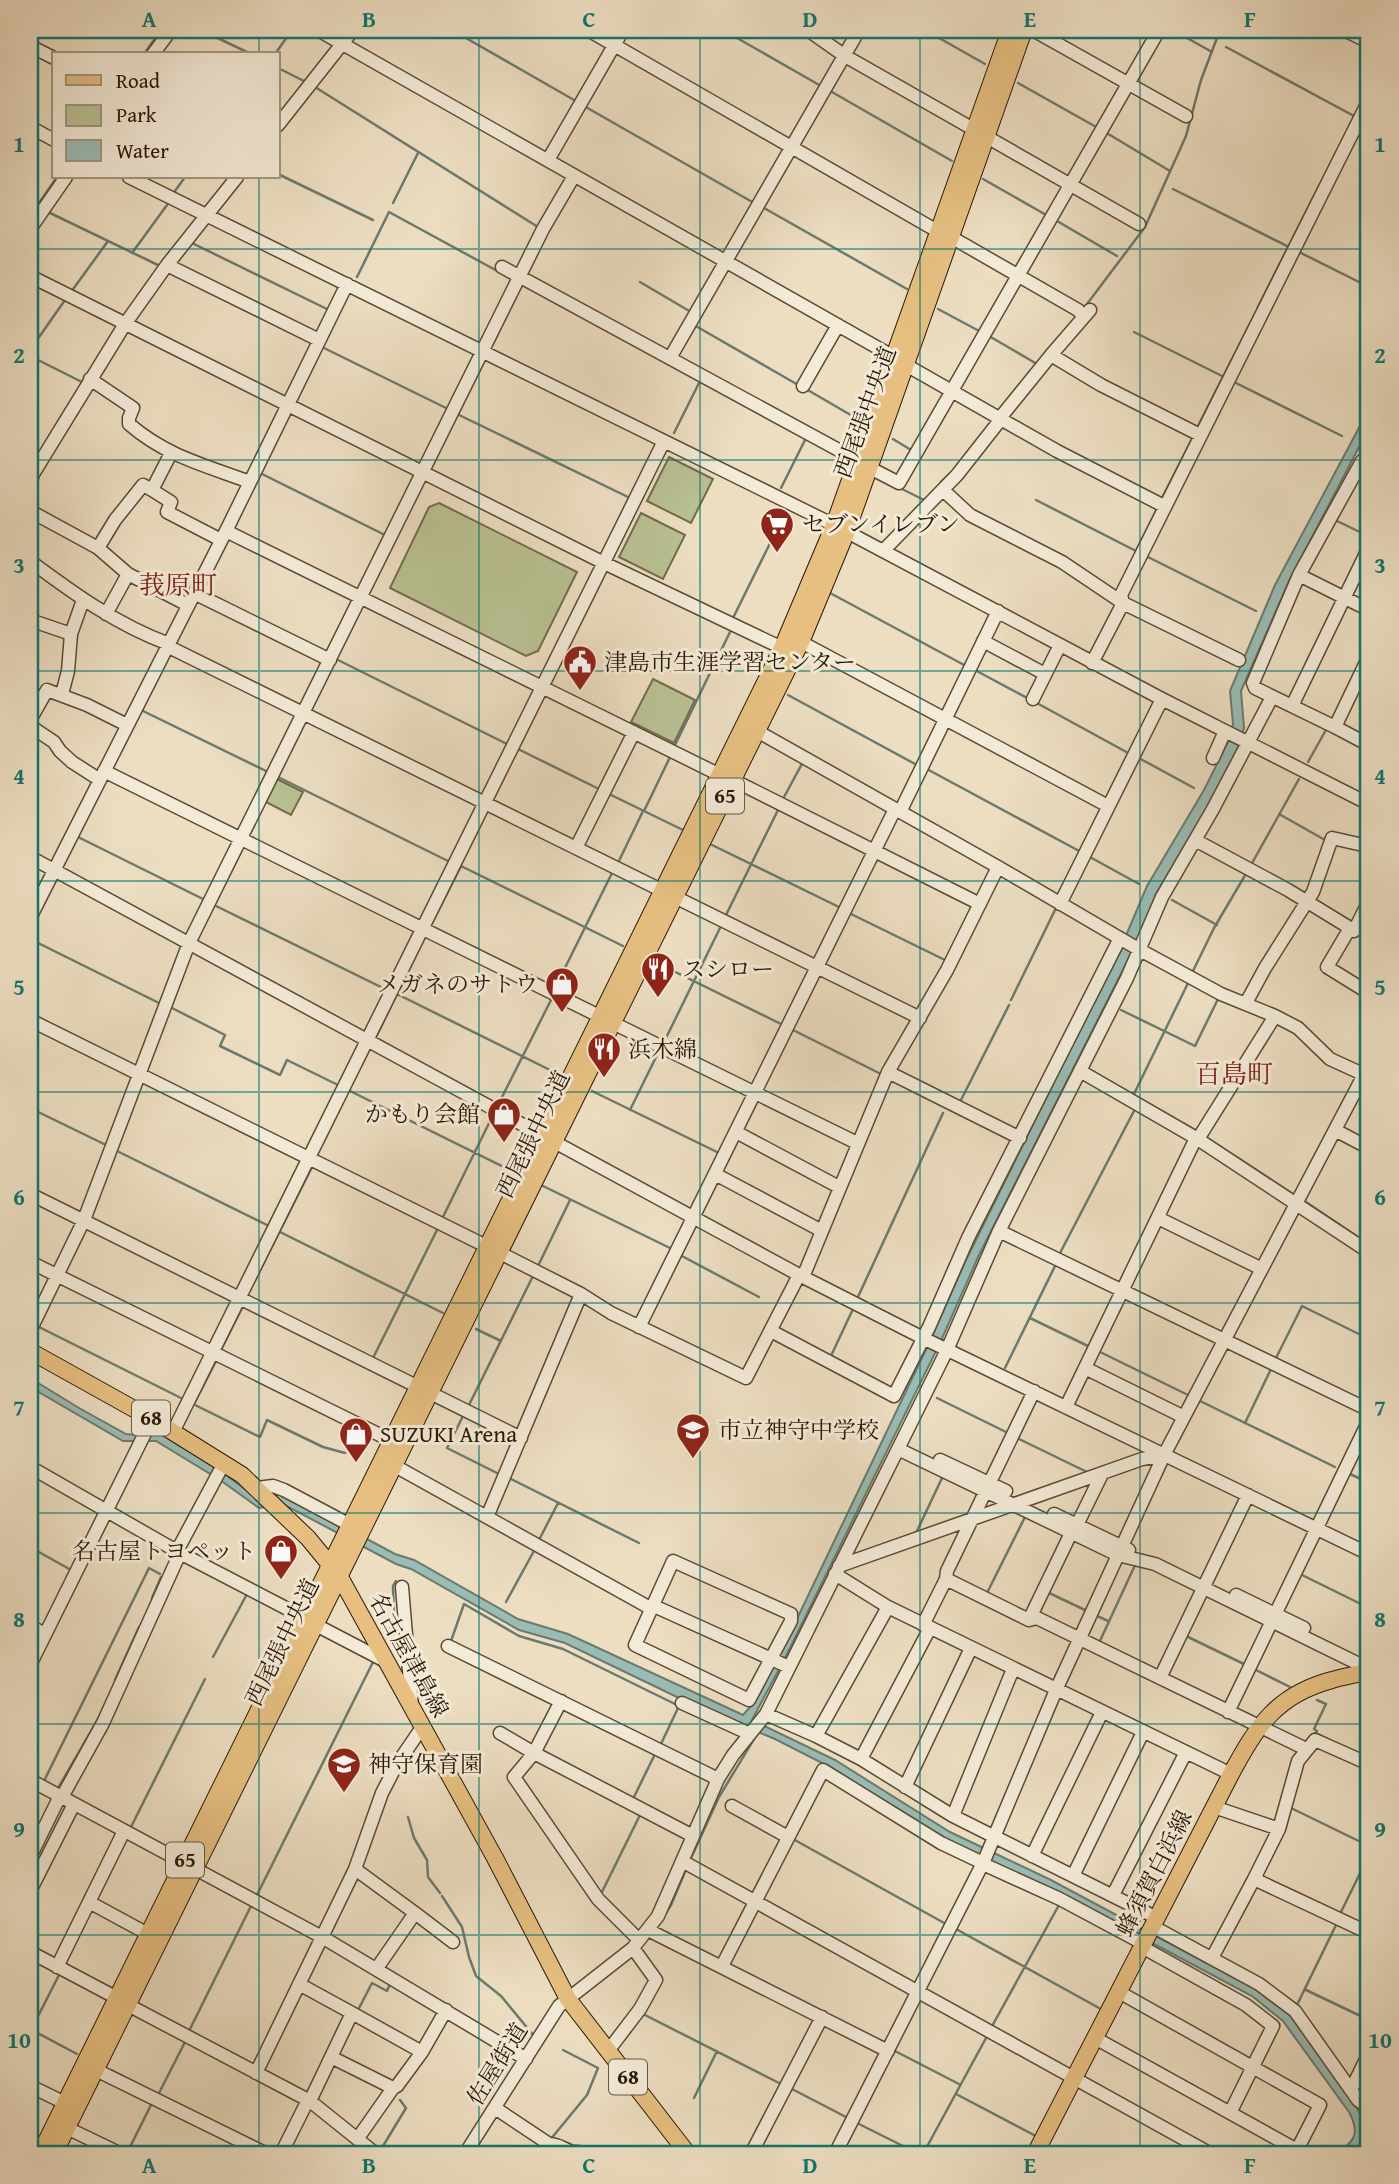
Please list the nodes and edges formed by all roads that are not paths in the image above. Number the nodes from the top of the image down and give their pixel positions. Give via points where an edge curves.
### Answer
1 (171, 30) edge
2 (318, 30) edge
3 (353, 30) edge
4 (588, 30) edge
5 (623, 30) edge
6 (808, 30) edge
7 (859, 30) edge
8 (1010, 30) edge
9 (1024, 30) edge
10 (1033, 30) edge
11 (1159, 30) edge
12 (1344, 30) edge
13 (343, 42) junction
14 (1369, 42) edge
15 (614, 45) junction
16 (30, 46) edge
17 (154, 52) edge
18 (845, 55) junction
19 (52, 57) edge
20 (1129, 84) junction
21 (1369, 100) edge
22 (1186, 117) dead end
23 (280, 122) edge
24 (30, 127) edge
25 (981, 134) junction
26 (52, 139) edge
27 (793, 147) junction
28 (548, 160) junction
29 (574, 176) junction
30 (65, 178) edge
31 (131, 178) edge
32 (236, 178) edge
33 (1071, 185) junction
34 (206, 215) junction
35 (1139, 224) dead end
36 (30, 229) edge
37 (945, 235) junction
38 (727, 262) junction
39 (167, 265) junction
40 (502, 267) dead end
41 (30, 276) edge
42 (1019, 276) junction
43 (518, 281) junction
44 (346, 284) junction
45 (125, 324) junction
46 (838, 325) junction
47 (319, 340) junction
48 (482, 351) junction
49 (1051, 355) junction
50 (670, 358) junction
51 (900, 361) junction
52 (90, 379) junction
53 (803, 386) dead end
54 (952, 391) junction
55 (287, 405) junction
56 (1001, 419) junction
57 (1200, 435) junction
58 (664, 441) junction
59 (171, 453) junction
60 (863, 464) junction
61 (1369, 465) edge
62 (423, 472) junction
63 (31, 477) edge
64 (250, 482) junction
65 (152, 490) junction
66 (943, 490) junction
67 (1164, 506) junction
68 (30, 511) edge
69 (841, 528) junction
70 (223, 536) junction
71 (1369, 547) edge
72 (98, 548) junction
73 (883, 551) junction
74 (30, 561) edge
75 (604, 562) junction
76 (128, 574) junction
77 (1299, 575) junction
78 (194, 593) junction
79 (360, 597) junction
80 (1345, 597) junction
81 (83, 600) junction
82 (1123, 603) junction
83 (188, 606) junction
84 (1369, 610) edge
85 (998, 611) junction
86 (106, 614) junction
87 (30, 620) edge
88 (71, 634) junction
89 (983, 641) junction
90 (801, 642) junction
91 (168, 645) junction
92 (1060, 645) junction
93 (782, 648) junction
94 (1369, 656) edge
95 (330, 660) junction
96 (1239, 660) dead end
97 (1093, 663) junction
98 (1045, 674) junction
99 (542, 687) junction
100 (62, 694) junction
101 (1272, 696) junction
102 (1033, 699) dead end
103 (1162, 699) junction
104 (1292, 706) junction
105 (303, 713) junction
106 (945, 719) junction
107 (30, 720) edge
108 (127, 725) junction
109 (30, 726) edge
110 (1335, 727) junction
111 (757, 731) junction
112 (1225, 731) junction
113 (634, 732) junction
114 (1245, 741) junction
115 (1369, 745) edge
116 (1213, 758) dead end
117 (102, 775) junction
118 (726, 777) junction
119 (485, 803) junction
120 (1369, 804) edge
121 (1108, 806) junction
122 (898, 811) junction
123 (1369, 832) edge
124 (241, 839) junction
125 (1195, 840) junction
126 (1366, 846) edge
127 (576, 848) junction
128 (874, 851) junction
129 (30, 857) edge
130 (998, 867) junction
131 (54, 869) junction
132 (669, 894) junction
133 (1369, 895) edge
134 (1307, 902) junction
135 (980, 904) junction
136 (1060, 904) junction
137 (30, 918) edge
138 (1360, 925) edge
139 (423, 929) junction
140 (1121, 939) junction
141 (189, 943) junction
142 (1138, 949) junction
143 (818, 967) junction
144 (1369, 993) edge
145 (1246, 1003) junction
146 (1276, 1016) junction
147 (919, 1018) junction
148 (30, 1020) edge
149 (607, 1020) junction
150 (368, 1040) junction
151 (1080, 1071) junction
152 (888, 1072) junction
153 (139, 1074) junction
154 (1366, 1079) edge
155 (755, 1093) junction
156 (1335, 1130) junction
157 (736, 1132) junction
158 (1020, 1138) junction
159 (549, 1139) junction
160 (1197, 1139) junction
161 (857, 1143) junction
162 (1369, 1148) edge
163 (309, 1158) junction
164 (715, 1174) junction
165 (839, 1187) junction
166 (30, 1194) edge
167 (1296, 1203) junction
168 (693, 1217) junction
169 (1158, 1218) junction
170 (83, 1220) junction
171 (822, 1231) junction
172 (999, 1231) junction
173 (494, 1250) junction
174 (1369, 1252) edge
175 (30, 1262) edge
176 (1262, 1269) junction
177 (57, 1275) junction
178 (801, 1276) junction
179 (1122, 1291) junction
180 (581, 1294) junction
181 (240, 1298) junction
182 (639, 1327) junction
183 (771, 1331) junction
184 (30, 1332) edge
185 (925, 1339) junction
186 (1224, 1340) junction
187 (945, 1349) junction
188 (30, 1351) edge
189 (214, 1353) junction
190 (1085, 1368) junction
191 (425, 1389) junction
192 (1034, 1391) junction
193 (1066, 1407) junction
194 (1369, 1413) edge
195 (1184, 1417) junction
196 (145, 1431) junction
197 (173, 1432) junction
198 (521, 1438) junction
199 (392, 1441) junction
200 (900, 1445) junction
201 (1164, 1455) junction
202 (395, 1466) junction
203 (30, 1467) edge
204 (220, 1470) junction
205 (1101, 1474) junction
206 (988, 1487) junction
207 (261, 1492) junction
208 (1248, 1495) junction
209 (1020, 1503) junction
210 (107, 1509) junction
211 (486, 1517) junction
212 (972, 1520) junction
213 (1075, 1529) junction
214 (1317, 1529) junction
215 (352, 1534) junction
216 (1120, 1551) junction
217 (179, 1552) junction
218 (1369, 1554) edge
219 (837, 1570) junction
220 (335, 1571) junction
221 (946, 1579) junction
222 (1205, 1585) junction
223 (402, 1587) dead end
224 (653, 1607) junction
225 (888, 1607) junction
226 (1273, 1616) junction
227 (1029, 1620) junction
228 (311, 1622) junction
229 (30, 1626) edge
230 (927, 1626) junction
231 (45, 1634) junction
232 (1079, 1639) junction
233 (448, 1646) dead end
234 (971, 1648) junction
235 (1369, 1661) edge
236 (387, 1662) junction
237 (780, 1662) junction
238 (30, 1665) edge
239 (1013, 1669) junction
240 (1369, 1670) edge
241 (1160, 1678) junction
242 (1056, 1690) junction
243 (561, 1701) junction
244 (682, 1703) dead end
245 (412, 1707) junction
246 (1102, 1712) junction
247 (1228, 1712) junction
248 (757, 1725) junction
249 (423, 1726) junction
250 (1258, 1726) junction
251 (1143, 1731) junction
252 (500, 1733) dead end
253 (816, 1736) junction
254 (1306, 1749) junction
255 (1186, 1752) junction
256 (534, 1753) junction
257 (861, 1759) junction
258 (1369, 1764) edge
259 (1231, 1774) junction
260 (718, 1779) junction
261 (30, 1780) edge
262 (905, 1787) junction
263 (65, 1799) junction
264 (732, 1806) dead end
265 (1214, 1807) junction
266 (953, 1816) junction
267 (1279, 1829) junction
268 (124, 1831) junction
269 (693, 1836) junction
270 (788, 1837) junction
271 (992, 1843) junction
272 (1032, 1856) junction
273 (30, 1857) edge
274 (682, 1861) junction
275 (983, 1863) junction
276 (190, 1866) junction
277 (355, 1869) junction
278 (1073, 1876) junction
279 (1254, 1879) junction
280 (30, 1891) edge
281 (1113, 1895) junction
282 (755, 1901) junction
283 (89, 1902) junction
284 (415, 1913) junction
285 (1369, 1933) edge
286 (148, 1934) junction
287 (1148, 1934) junction
288 (322, 1937) junction
289 (640, 1939) junction
290 (453, 1942) dead end
291 (30, 1952) edge
292 (1212, 1958) junction
293 (57, 1966) junction
294 (722, 1966) junction
295 (377, 1968) junction
296 (299, 1984) junction
297 (918, 1992) junction
298 (1119, 1992) junction
299 (568, 1999) junction
300 (123, 2001) junction
301 (446, 2010) junction
302 (352, 2014) junction
303 (822, 2017) junction
304 (1095, 2038) junction
305 (608, 2051) junction
306 (888, 2051) junction
307 (422, 2052) junction
308 (1369, 2053) edge
309 (331, 2057) junction
310 (526, 2059) junction
311 (1253, 2067) junction
312 (96, 2070) junction
313 (256, 2073) junction
314 (1074, 2078) junction
315 (30, 2086) edge
316 (393, 2088) junction
317 (1351, 2090) junction
318 (310, 2101) junction
319 (65, 2103) junction
320 (495, 2108) junction
321 (1369, 2108) edge
322 (1230, 2113) junction
323 (67, 2128) junction
324 (358, 2138) junction
325 (837, 2151) edge
326 (1296, 2152) edge
327 (40, 2154) edge
328 (54, 2154) edge
329 (121, 2154) edge
330 (267, 2154) edge
331 (281, 2154) edge
332 (376, 2154) edge
333 (465, 2154) edge
334 (586, 2154) edge
335 (688, 2154) edge
336 (751, 2154) edge
337 (852, 2154) edge
338 (1035, 2154) edge
339 (1211, 2154) edge

1 - 17 street
2 - 13 street
3 - 13 street
4 - 15 street
5 - 15 street
6 - 18 street
7 - 18 street
8 - 25 main road, 西尾張中央道 / 65
9 - 25 main road, 西尾張中央道 / 65
10 - 20 street
11 - 20 street
12 - 14 street
13 - 23 street
13 - 28 street
15 - 27 street
15 - 28 street
16 - 19 street
18 - 25 street
18 - 27 street
20 - 22 street
20 - 33 street
21 - 57 street
24 - 26 street
25 - 33 street
25 - 37 main road, 西尾張中央道 / 65
27 - 37 street
27 - 38 street
28 - 29 street
29 - 38 street
29 - 43 street
30 - 36 street
31 - 34 street
32 - 34 street
33 - 35 street
33 - 42 street
34 - 39 street
34 - 44 street
37 - 42 street
37 - 51 main road, 西尾張中央道 / 65
38 - 46 street
38 - 50 street
39 - 45 street
39 - 47 street
40 - 43 street
41 - 45 street
42 - 49 street via 1084,314
42 - 54 street
43 - 48 street
43 - 50 street
44 - 47 street
44 - 48 street
45 - 52 street
45 - 55 street
46 - 51 street
46 - 53 street
47 - 55 street
48 - 58 street
48 - 62 street
49 - 56 street
49 - 57 street
50 - 60 street
51 - 54 street
51 - 60 main road, 西尾張中央道 / 65
52 - 59 street via 133,408 129,424
52 - 63 street
54 - 56 street
54 - 60 street via 899,483
55 - 62 street
55 - 64 street
56 - 66 street
56 - 67 street
57 - 67 street
58 - 69 street
58 - 75 street
59 - 64 street
59 - 65 street
60 - 69 main road, 西尾張中央道 / 65
61 - 77 street via 1362,461
62 - 75 street
62 - 79 street
64 - 70 street
65 - 70 street via 171,502 167,512
65 - 72 street via 143,485
66 - 73 street
66 - 82 street via 970,514 1062,562
67 - 82 street via 1121,595
68 - 72 street
69 - 73 street
69 - 90 main road, 西尾張中央道 / 65
69 - 93 main road, 西尾張中央道 / 65
70 - 78 street
70 - 79 street
71 - 80 street
72 - 76 street
73 - 85 street
74 - 81 street
75 - 93 street
75 - 99 street
76 - 83 street
76 - 86 street
77 - 80 street
77 - 101 street via 1253,683
78 - 83 street
78 - 95 street
79 - 95 street
79 - 99 street
80 - 84 street
80 - 104 street
81 - 86 street
81 - 88 street
82 - 96 street
82 - 97 street
83 - 91 street
85 - 89 street
85 - 92 street
86 - 91 street
87 - 88 street
88 - 100 street
89 - 98 street
89 - 106 street
90 - 106 street
90 - 111 main road, 西尾張中央道 / 65
91 - 105 street
91 - 108 street
92 - 97 street
92 - 98 street
93 - 118 main road, 西尾張中央道 / 65
94 - 110 street
95 - 105 street
97 - 103 street
98 - 102 street
99 - 113 street
99 - 119 street
100 - 107 street via 47,690
100 - 108 street
101 - 104 street
101 - 114 street
103 - 112 street
103 - 121 street
104 - 110 street
105 - 119 street
105 - 124 street
106 - 121 street
106 - 122 street
108 - 117 street
109 - 117 street via 72,762
110 - 115 street
111 - 118 main road, 西尾張中央道 / 65
111 - 122 street
112 - 114 street
112 - 116 street
113 - 118 street
113 - 127 street
114 - 120 street
114 - 125 street
117 - 124 street
117 - 131 street
118 - 128 street
118 - 132 main road, 西尾張中央道 / 65
119 - 127 street
119 - 139 street
121 - 136 street
122 - 128 street
122 - 130 street
123 - 126 street
124 - 139 street
124 - 141 street
125 - 134 street
125 - 142 street
126 - 134 street via 1332,838
127 - 132 street
128 - 135 street
128 - 143 street
129 - 131 street
130 - 135 street
130 - 136 street
131 - 137 street
131 - 141 street
132 - 143 street
132 - 149 main road, 西尾張中央道 / 65
133 - 138 street
134 - 138 street
134 - 145 street
135 - 147 street
136 - 140 street
138 - 144 street via 1327,967
139 - 149 street
139 - 150 street
140 - 142 street
140 - 158 street
141 - 150 street
141 - 153 street
142 - 145 street
142 - 151 street
143 - 147 street
143 - 155 street
145 - 146 street
146 - 154 street via 1298,1028 1330,1059
146 - 160 street
147 - 152 street
148 - 153 street
149 - 155 street
149 - 159 main road, 西尾張中央道 / 65
150 - 159 street
150 - 163 street
151 - 160 street
151 - 172 street
152 - 158 street
152 - 161 street
153 - 163 street
153 - 170 street
154 - 156 street
155 - 157 street
155 - 161 street
156 - 162 street
156 - 167 street
157 - 164 street
157 - 165 street
158 - 185 street via 968,1238
159 - 168 street
159 - 173 main road, 西尾張中央道 / 65
160 - 167 street
160 - 169 street
161 - 165 street
163 - 173 street
163 - 181 street
164 - 168 street
164 - 171 street
165 - 171 street
166 - 170 street
167 - 174 street
167 - 176 street
168 - 178 street
168 - 182 street
169 - 176 street
169 - 179 street
170 - 177 street
170 - 181 street
171 - 178 street
172 - 179 street
172 - 187 street
173 - 180 street
173 - 191 main road, 西尾張中央道 / 65
175 - 177 street
176 - 186 street
177 - 184 street
177 - 189 street
178 - 183 street
178 - 185 street
179 - 186 street
179 - 190 street
180 - 182 street
180 - 198 street
181 - 189 street
181 - 191 street
182 - 183 street via 746,1378
183 - 185 street via 894,1396
185 - 187 street
186 - 194 street
186 - 195 street
187 - 192 street
187 - 200 street
188 - 196 main road, 名古屋津島線 / 68
189 - 197 street
189 - 199 street
190 - 193 street
190 - 195 street
191 - 198 street
191 - 199 main road, 西尾張中央道 / 65
191 - 202 main road, 西尾張中央道 / 65
192 - 193 street
192 - 206 street
193 - 201 street
194 - 214 street
195 - 201 street
196 - 197 main road, 名古屋津島線 / 68
196 - 210 street
197 - 204 main road, 名古屋津島線 / 68
198 - 211 street
199 - 215 main road, 西尾張中央道 / 65
200 - 206 street
200 - 219 street
201 - 205 street
201 - 208 street
201 - 216 street
202 - 211 street
202 - 215 main road, 西尾張中央道 / 65
203 - 210 street
204 - 207 main road, 名古屋津島線 / 68
204 - 217 street
205 - 209 street
205 - 213 street
206 - 209 street
206 - 212 street
207 - 215 street via 273,1486 284,1490
207 - 220 main road, 名古屋津島線 / 68
208 - 214 street
208 - 222 street
209 - 212 street
209 - 213 street
210 - 217 street
210 - 231 street
211 - 224 street
212 - 219 street
212 - 221 street
213 - 216 street
213 - 227 street
214 - 218 street
214 - 226 street
215 - 220 main road, 西尾張中央道 / 65
216 - 222 street
216 - 232 street
217 - 228 street
217 - 263 street
219 - 225 street
219 - 237 street
220 - 228 main road, 西尾張中央道 / 65
220 - 236 main road, 名古屋津島線 / 68
221 - 227 street
221 - 230 street
222 - 226 street
222 - 241 street
223 - 245 street
224 - 237 street
224 - 237 street via 635,1645 749,1700
224 - 237 street via 673,1561 791,1614
225 - 230 street
225 - 253 street
226 - 235 street
226 - 240 street
226 - 247 street
227 - 232 street via 1037,1618
228 - 236 street
228 - 276 main road, 西尾張中央道 / 65
229 - 231 street
230 - 234 street
230 - 257 street
231 - 238 street
232 - 241 street
232 - 242 street
233 - 243 street
234 - 239 street
234 - 262 street
236 - 245 main road, 名古屋津島線 / 68
237 - 248 street
239 - 242 street
239 - 266 street
240 - 250 main road, 蜂須賀白浜線 via 1307,1688 1277,1706
241 - 247 street
242 - 246 street
242 - 271 street
243 - 256 street
243 - 260 street
244 - 248 street
245 - 249 main road, 名古屋津島線 / 68
246 - 251 street
246 - 272 street
247 - 250 street
248 - 253 street
248 - 260 street
249 - 277 street via 383,1793
249 - 299 main road, 名古屋津島線 / 68
250 - 254 street
250 - 259 main road, 蜂須賀白浜線
251 - 255 street
251 - 278 street
252 - 256 street
253 - 257 street
254 - 258 street via 1318,1740
254 - 267 street via 1298,1761
255 - 259 street
255 - 281 street
256 - 269 street
256 - 289 street via 514,1777 598,1899
257 - 262 street
259 - 265 main road, 蜂須賀白浜線
260 - 269 street
261 - 263 street
262 - 266 street
263 - 268 street
263 - 273 street
263 - 280 street
264 - 270 street
265 - 267 street
265 - 287 main road, 蜂須賀白浜線
266 - 271 street
267 - 279 street
268 - 276 street
268 - 283 street
269 - 274 street
270 - 275 street via 823,1770 941,1843
270 - 282 street
271 - 272 street
271 - 275 street
272 - 278 street
274 - 282 street
274 - 289 street via 658,1916
275 - 287 street
275 - 297 street
276 - 286 main road, 西尾張中央道 / 65
276 - 288 street
276 - 300 main road, 西尾張中央道 / 65
277 - 284 street
277 - 288 street
278 - 281 street
279 - 285 street
279 - 292 street
281 - 287 street
282 - 294 street
282 - 297 street
283 - 286 street
283 - 293 street
284 - 290 street
284 - 295 street
286 - 300 main road, 西尾張中央道 / 65
287 - 292 street
287 - 298 main road, 蜂須賀白浜線
287 - 311 street via 1273,2026
288 - 295 street
288 - 296 street
289 - 294 street
289 - 299 street, 佐屋街道
289 - 305 street via 656,1980
291 - 293 street
292 - 317 street via 1295,2011
293 - 300 street
294 - 303 street
295 - 301 street
296 - 302 street
296 - 313 street
297 - 306 street
297 - 314 street
298 - 304 main road, 蜂須賀白浜線
298 - 311 street
299 - 305 main road, 名古屋津島線 / 68
299 - 310 street, 佐屋街道
300 - 312 main road, 西尾張中央道 / 65
300 - 313 street
300 - 319 main road, 西尾張中央道 / 65
301 - 307 street
301 - 310 street
302 - 307 street
302 - 309 street
303 - 306 street
303 - 336 street
304 - 314 main road, 蜂須賀白浜線
304 - 322 street
305 - 335 main road, 名古屋津島線 / 68
306 - 325 street
307 - 316 street
308 - 317 street
309 - 316 street
309 - 318 street
310 - 320 street, 佐屋街道
311 - 322 street
311 - 326 street via 1320,2105
312 - 323 main road, 西尾張中央道 / 65
312 - 330 street
313 - 318 street
314 - 338 main road, 蜂須賀白浜線
314 - 339 street
315 - 319 street
316 - 324 street
317 - 321 street
318 - 324 street
318 - 331 street
319 - 327 main road, 西尾張中央道 / 65
320 - 333 street, 佐屋街道
320 - 334 street via 550,2144
322 - 326 street
323 - 328 main road, 西尾張中央道 / 65
323 - 329 street
324 - 332 street
325 - 337 street

